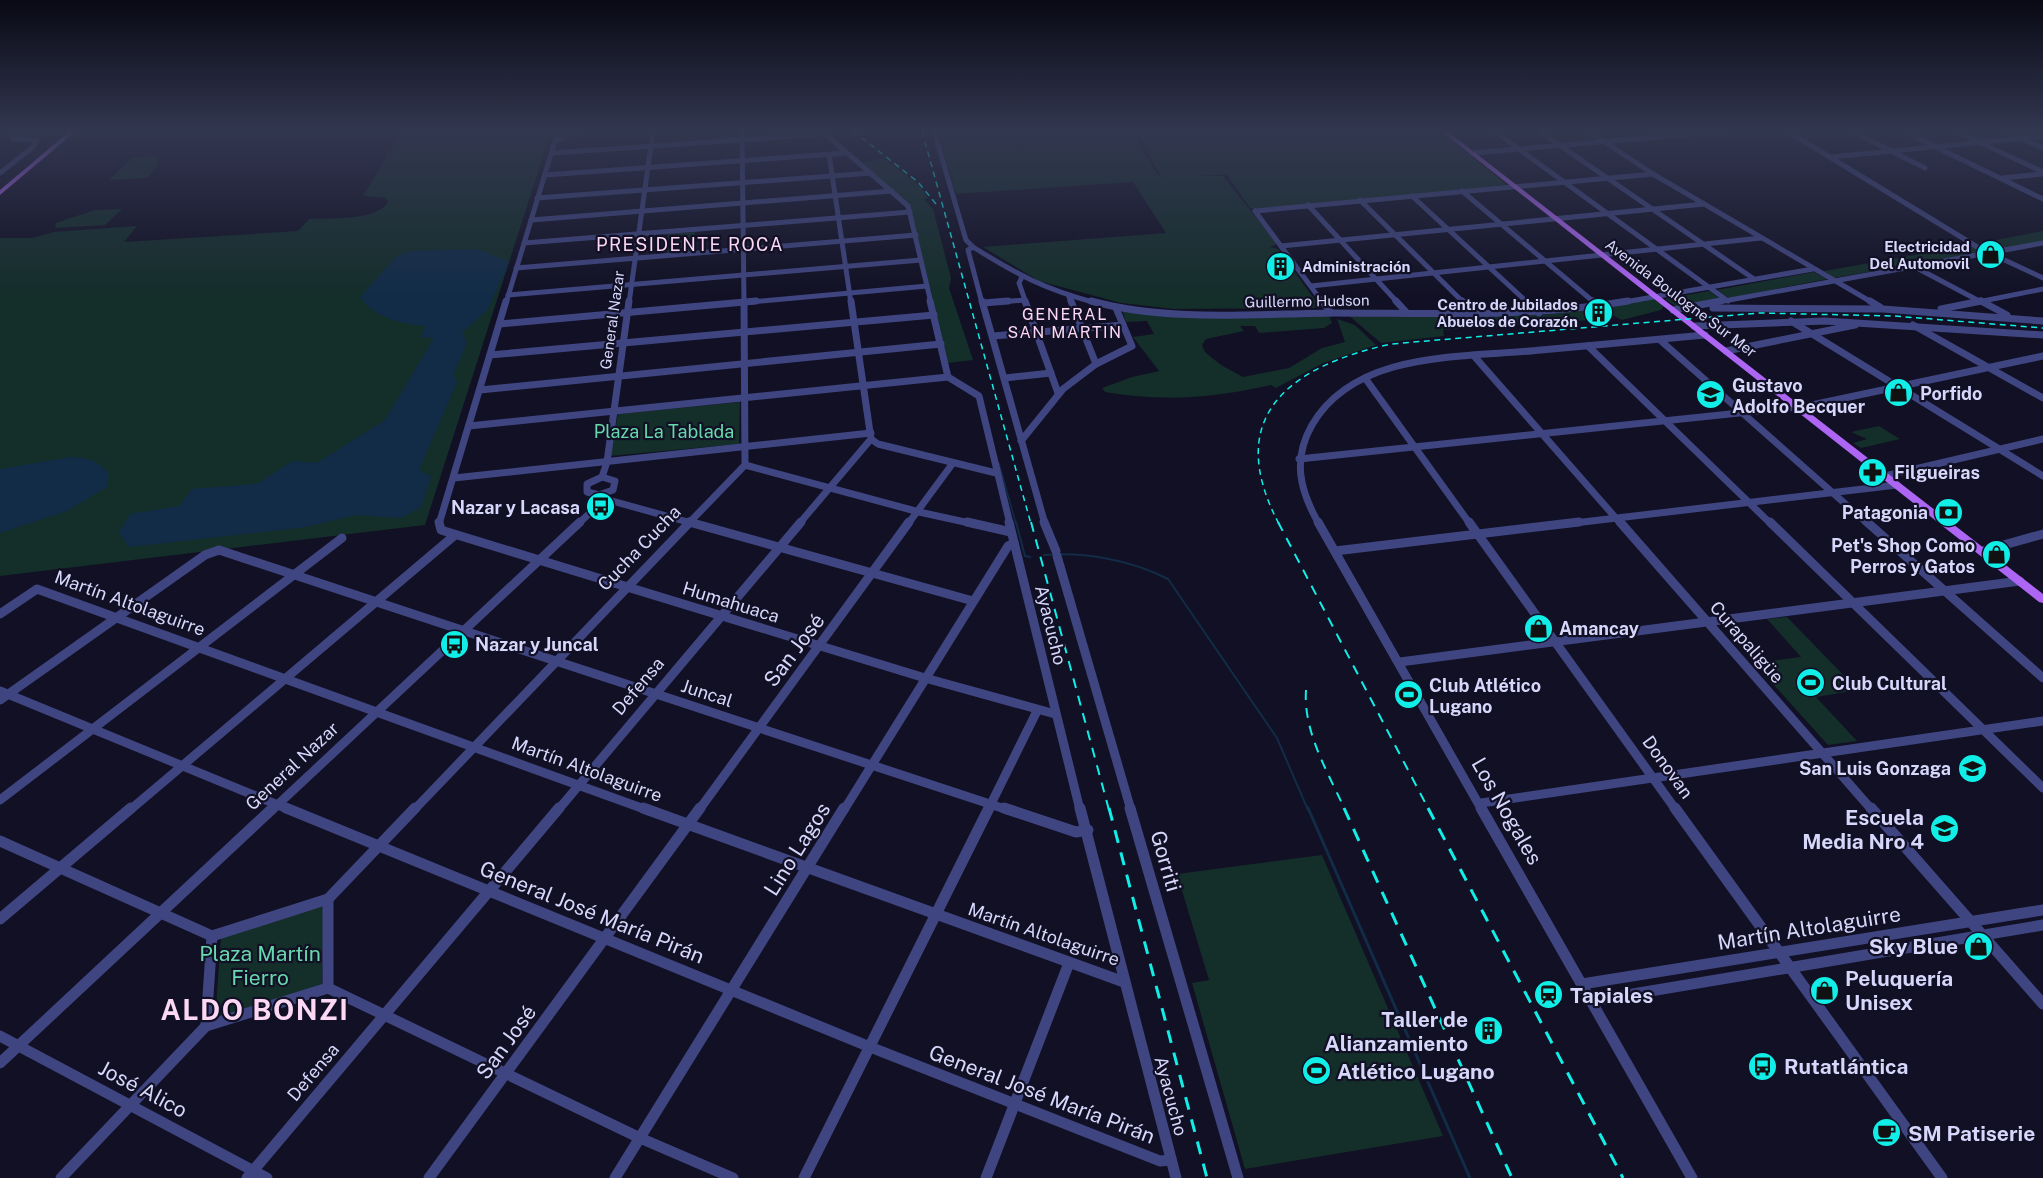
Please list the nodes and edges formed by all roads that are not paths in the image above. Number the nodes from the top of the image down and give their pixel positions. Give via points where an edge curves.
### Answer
1 (541, 186) edge
2 (645, 186) edge
3 (701, 186) edge
4 (743, 186) edge
5 (835, 186) edge
6 (886, 186) edge
7 (950, 186) edge
8 (1513, 186) joint
9 (1568, 186) edge
10 (1620, 186) edge
11 (1673, 186) edge
12 (1879, 186) edge
13 (2017, 186) edge
14 (644, 190) junction
15 (892, 191) junction
16 (1462, 191) junction
17 (1412, 195) junction
18 (836, 196) junction
19 (537, 198) junction
20 (2043, 199) edge
21 (1360, 200) junction
22 (743, 204) junction
23 (1704, 204) junction
24 (1308, 205) junction
25 (1653, 209) junction
26 (642, 212) junction
27 (910, 212) junction
28 (1606, 214) junction
29 (839, 218) junction
30 (1554, 219) junction
31 (531, 220) junction
32 (1502, 224) junction
33 (744, 225) junction
34 (1447, 229) junction
35 (640, 234) junction
36 (915, 235) junction
37 (1395, 235) junction
38 (1761, 238) junction
39 (843, 241) junction
40 (1341, 241) junction
41 (524, 243) junction
42 (2043, 243) edge
43 (1704, 245) junction
44 (1281, 246) junction
45 (973, 247) junction
46 (744, 250) junction
47 (1655, 250) junction
48 (1990, 252) junction
49 (1602, 256) junction
50 (635, 259) junction
51 (921, 260) junction
52 (1546, 262) junction
53 (846, 266) junction
54 (1914, 267) junction
55 (516, 268) junction
56 (1490, 268) junction
57 (1813, 269) junction
58 (1435, 274) junction
59 (744, 275) junction
60 (1022, 277) junction
61 (1754, 279) junction
62 (2043, 279) edge
63 (1376, 280) junction
64 (1834, 281) junction
65 (631, 285) junction
66 (927, 286) junction
67 (1311, 286) junction
68 (1707, 288) junction
69 (2043, 289) edge
70 (850, 293) junction
71 (508, 295) junction
72 (1069, 297) junction
73 (1654, 297) junction
74 (1749, 297) junction
75 (1025, 300) junction
76 (1728, 301) junction
77 (1979, 301) junction
78 (744, 302) junction
79 (983, 303) junction
80 (1599, 306) junction
81 (1766, 307) junction
82 (1116, 308) junction
83 (1685, 309) junction
84 (1883, 309) junction
85 (1672, 310) junction
86 (1932, 311) junction
87 (628, 313) junction
88 (1331, 313) junction
89 (1474, 313) junction
90 (1539, 313) junction
91 (1407, 314) junction
92 (934, 315) junction
93 (2012, 318) junction
94 (1790, 320) junction
95 (2043, 321) edge
96 (855, 322) junction
97 (500, 324) junction
98 (1861, 324) junction
99 (1912, 324) junction
100 (1124, 325) junction
101 (1694, 326) junction
102 (1080, 329) junction
103 (745, 332) junction
104 (1037, 333) junction
105 (1812, 334) junction
106 (1706, 335) junction
107 (2043, 335) edge
108 (993, 336) junction
109 (1660, 340) junction
110 (624, 344) junction
111 (941, 344) junction
112 (1588, 346) junction
113 (1726, 351) junction
114 (859, 352) junction
115 (490, 355) junction
116 (1474, 356) junction
117 (2043, 356) edge
118 (745, 364) junction
119 (1096, 364) junction
120 (1988, 367) junction
121 (1051, 373) junction
122 (619, 376) junction
123 (948, 377) junction
124 (1005, 378) junction
125 (1365, 378) junction
126 (864, 386) junction
127 (1899, 387) junction
128 (480, 390) junction
129 (1058, 393) junction
130 (746, 398) junction
131 (2043, 398) edge
132 (1798, 407) junction
133 (613, 412) junction
134 (1742, 412) junction
135 (1664, 420) junction
136 (470, 426) junction
137 (1542, 433) junction
138 (871, 436) junction
139 (2043, 439) edge
140 (1020, 441) junction
141 (1412, 446) junction
142 (745, 447) junction
143 (1999, 449) junction
144 (1299, 459) junction
145 (607, 462) junction
146 (953, 463) junction
147 (745, 465) junction
148 (996, 473) junction
149 (1885, 476) junction
150 (2043, 476) edge
151 (602, 477) junction
152 (454, 478) junction
153 (1897, 485) junction
154 (831, 488) junction
155 (1833, 493) junction
156 (604, 497) junction
157 (1749, 503) junction
158 (920, 512) junction
159 (1617, 518) junction
160 (689, 523) junction
161 (1475, 533) junction
162 (2043, 534) edge
163 (455, 535) junction
164 (1012, 537) junction
165 (342, 538) dead end
166 (780, 548) junction
167 (1335, 551) junction
168 (1982, 551) junction
169 (539, 561) junction
170 (293, 574) junction
171 (873, 574) junction
172 (2020, 580) junction
173 (626, 587) junction
174 (1945, 591) junction
175 (2043, 598) edge
176 (973, 601) junction
177 (375, 603) junction
178 (1854, 604) junction
179 (0, 614) edge
180 (721, 616) junction
181 (116, 617) junction
182 (1708, 622) junction
183 (463, 632) junction
184 (1553, 641) junction
185 (820, 646) junction
186 (198, 647) junction
187 (556, 662) junction
188 (1400, 662) junction
189 (285, 678) junction
190 (926, 678) junction
191 (2043, 678) edge
192 (655, 694) junction
193 (3, 695) edge
194 (1037, 711) junction
195 (376, 712) junction
196 (1055, 714) junction
197 (2043, 721) edge
198 (759, 728) junction
199 (1983, 729) junction
200 (92, 730) junction
201 (475, 747) junction
202 (1823, 753) junction
203 (182, 766) junction
204 (871, 766) junction
205 (1653, 777) junction
206 (579, 784) junction
207 (2043, 788) edge
208 (0, 800) edge
209 (1481, 803) junction
210 (278, 804) junction
211 (991, 804) junction
212 (687, 825) junction
213 (1088, 830) junction
214 (0, 842) edge
215 (380, 846) junction
216 (60, 868) junction
217 (808, 868) junction
218 (488, 890) junction
219 (328, 899) junction
220 (2043, 910) edge
221 (161, 912) junction
222 (937, 915) junction
223 (0, 919) edge
224 (1970, 922) junction
225 (2043, 925) edge
226 (212, 936) junction
227 (1983, 936) junction
228 (604, 938) junction
229 (1780, 952) junction
230 (1069, 963) junction
231 (1790, 966) junction
232 (1124, 982) junction
233 (1582, 984) junction
234 (328, 988) junction
235 (731, 991) junction
236 (1591, 1001) junction
237 (2043, 1004) edge
238 (384, 1015) junction
239 (206, 1026) junction
240 (0, 1035) edge
241 (19, 1046) junction
242 (870, 1047) junction
243 (0, 1063) edge
244 (506, 1072) junction
245 (132, 1104) junction
246 (1015, 1104) junction
247 (640, 1138) junction
248 (1171, 1160) junction
249 (250, 1174) edge
250 (61, 1178) edge
251 (267, 1178) edge
252 (429, 1178) edge
253 (615, 1178) edge
254 (734, 1178) edge
255 (804, 1178) edge
256 (986, 1178) edge
257 (1176, 1178) edge
258 (1238, 1178) edge
259 (1692, 1178) edge
260 (1942, 1178) edge

1 - 19 street
2 - 14 street, General Nazar
3 - 14 street
4 - 22 street
5 - 18 street
6 - 15 street
7 - 45 street, Gorriti via 966,240
8 - 16 street
8 - 30 main road, Avenida Boulogne Sur Mer
9 - 28 street
10 - 25 street
11 - 23 street
12 - 48 street
13 - 20 street
14 - 19 street
14 - 26 street, General Nazar
15 - 18 street
15 - 27 street
16 - 17 street
16 - 32 street
17 - 21 street
17 - 34 street
18 - 22 street
18 - 29 street
19 - 31 street
21 - 24 street
21 - 37 street
22 - 26 street
22 - 33 street
23 - 25 street
23 - 38 street
24 - 40 street
24 - 44 street via 1255,211
25 - 28 street
25 - 43 street
26 - 31 street
26 - 35 street, General Nazar
27 - 29 street
27 - 36 street
28 - 30 street
28 - 47 street
29 - 33 street
29 - 39 street
30 - 32 street
30 - 49 main road, Avenida Boulogne Sur Mer
31 - 41 street
32 - 34 street
32 - 52 street
33 - 35 street
33 - 46 street
34 - 37 street
34 - 56 street
35 - 41 street
35 - 50 street, General Nazar
36 - 39 street
36 - 51 street
37 - 40 street
37 - 58 street
38 - 43 street
38 - 57 street
39 - 46 street
39 - 53 street
40 - 44 street
40 - 63 street
41 - 55 street
42 - 48 street
43 - 47 street
43 - 61 street
44 - 67 street
45 - 60 street, Guillermo Hudson
45 - 79 street, Gorriti via 968,250
46 - 50 street
46 - 59 street
47 - 49 street
47 - 68 street
48 - 54 street
48 - 62 street
49 - 52 street
49 - 73 main road, Avenida Boulogne Sur Mer
50 - 55 street
50 - 65 street, General Nazar
51 - 53 street
51 - 66 street
52 - 56 street
52 - 80 street
53 - 59 street
53 - 70 street
54 - 64 street
54 - 77 street
55 - 71 street
56 - 58 street
56 - 90 street
57 - 61 street, Guillermo Hudson
57 - 64 street
58 - 63 street
58 - 89 street
59 - 65 street
59 - 78 street
60 - 72 street, Guillermo Hudson
60 - 75 street via 1019,283
61 - 68 street, Guillermo Hudson
63 - 67 street
63 - 91 street
64 - 74 street
64 - 84 street
65 - 71 street
65 - 87 street, General Nazar
66 - 70 street
66 - 92 street
67 - 88 street
68 - 73 street, Guillermo Hudson
68 - 76 street
69 - 77 street
70 - 78 street
70 - 96 street
71 - 97 street
72 - 82 street, Guillermo Hudson
72 - 102 street
73 - 80 street, Guillermo Hudson
73 - 85 main road, Avenida Boulogne Sur Mer
74 - 76 street
74 - 81 street
75 - 79 street
75 - 104 street
76 - 83 street
77 - 86 street
77 - 93 street
78 - 87 street
78 - 103 street
79 - 108 street, Gorriti
80 - 90 street, Guillermo Hudson
81 - 83 street
81 - 84 street
82 - 88 street, Guillermo Hudson via 1181,314
82 - 100 street
83 - 85 street
84 - 86 street
85 - 101 main road, Avenida Boulogne Sur Mer
86 - 93 street
87 - 97 street
87 - 110 street, General Nazar
88 - 91 street, Guillermo Hudson
89 - 90 street, Guillermo Hudson
89 - 91 street, Guillermo Hudson
92 - 96 street
92 - 111 street
93 - 95 street
94 - 98 street
94 - 101 street
94 - 105 street
96 - 103 street
96 - 114 street
97 - 115 street
98 - 99 street
98 - 105 street
99 - 107 street
99 - 120 street
100 - 102 street
100 - 119 street via 1133,344
101 - 106 main road, Avenida Boulogne Sur Mer
102 - 104 street
102 - 119 street
103 - 110 street
103 - 118 street
104 - 108 street
104 - 121 street
105 - 113 street
105 - 127 street
106 - 109 street
106 - 113 main road, Avenida Boulogne Sur Mer
108 - 124 street, Gorriti
109 - 112 street
109 - 134 street
110 - 115 street
110 - 122 street, General Nazar
111 - 114 street
111 - 123 street
112 - 116 street
112 - 135 street
113 - 132 main road, Avenida Boulogne Sur Mer
114 - 118 street
114 - 126 street
115 - 128 street
116 - 125 street via 1416,362
116 - 137 street, Curapaligüe
117 - 120 street
118 - 122 street
118 - 130 street
119 - 129 street
120 - 127 street
120 - 131 street
121 - 124 street
121 - 129 street
122 - 128 street
122 - 133 street, General Nazar
123 - 126 street
123 - 148 street, Ayacucho via 979,396
124 - 140 street, Gorriti
125 - 141 street, Donovan
125 - 144 street via 1334,399 1310,426
126 - 130 street
126 - 138 street
127 - 132 street
127 - 143 street
128 - 136 street
129 - 140 street
130 - 133 street
130 - 142 street
132 - 134 street
132 - 149 main road, Avenida Boulogne Sur Mer
133 - 136 street
133 - 145 street, General Nazar
134 - 135 street
134 - 155 street
135 - 137 street
135 - 157 street
136 - 152 street
137 - 141 street
137 - 159 street, Curapaligüe
138 - 142 street
138 - 146 street via 878,444
138 - 154 street, Defensa
139 - 143 street
140 - 258 street, Gorriti via 1057,554
141 - 144 street
141 - 161 street, Donovan
142 - 145 street
142 - 147 street
143 - 149 street
143 - 150 street
144 - 167 street, Los Nogales via 1303,489
145 - 151 street, General Nazar
145 - 152 street
146 - 148 street
146 - 158 street, San José
147 - 154 street
147 - 160 street, Cucha Cucha
148 - 164 street, Ayacucho
149 - 153 main road, Avenida Boulogne Sur Mer
151 - 156 street via 612,478 616,483
151 - 156 street, General Nazar via 590,481 585,490
152 - 163 street, Humahuaca via 439,523 441,530
153 - 155 street
153 - 168 main road, Avenida Boulogne Sur Mer
154 - 158 street
154 - 166 street, Defensa
155 - 157 street
155 - 174 street
156 - 160 street
156 - 169 street, General Nazar
157 - 159 street
157 - 178 street
158 - 164 street
158 - 171 street, San José
159 - 161 street
159 - 182 street, Curapaligüe
160 - 166 street
160 - 173 street, Cucha Cucha
161 - 167 street
161 - 184 street, Donovan
162 - 168 street
163 - 169 street, Humahuaca
163 - 177 street
164 - 176 street, Lino Lagos
164 - 196 street, Ayacucho
165 - 170 street
166 - 171 street
166 - 180 street, Defensa
167 - 188 street, Los Nogales
168 - 172 main road, Avenida Boulogne Sur Mer
169 - 173 street, Humahuaca
169 - 183 street, General Nazar
170 - 177 street, Juncal
170 - 181 street, Juncal via 214,551
170 - 186 street
171 - 176 street
171 - 185 street, San José
172 - 174 street
172 - 175 main road, Avenida Boulogne Sur Mer
173 - 180 street, Humahuaca
173 - 187 street, Cucha Cucha
174 - 178 street
174 - 191 street
176 - 190 street, Lino Lagos
177 - 183 street, Juncal
177 - 189 street
178 - 182 street
178 - 199 street
179 - 181 street, Martín Altolaguirre via 37,589
180 - 185 street, Humahuaca
180 - 192 street, Defensa
181 - 186 street, Martín Altolaguirre
181 - 193 street
182 - 184 street
182 - 202 street, Curapaligüe
183 - 187 street, Juncal
183 - 195 street, General Nazar
184 - 188 street
184 - 205 street, Donovan
185 - 190 street, Humahuaca
185 - 198 street, San José
186 - 189 street, Martín Altolaguirre
186 - 200 street
187 - 192 street, Juncal
187 - 201 street, Cucha Cucha
188 - 209 street, Los Nogales
189 - 195 street, Martín Altolaguirre
189 - 203 street
190 - 194 street, Humahuaca
190 - 204 street, Lino Lagos
192 - 198 street, Juncal
192 - 206 street, Defensa
193 - 200 street, General José María Pirán
194 - 196 street, Humahuaca
194 - 211 street
195 - 201 street, Martín Altolaguirre
195 - 210 street, General Nazar
196 - 213 street, Ayacucho
197 - 199 street
198 - 204 street, Juncal
198 - 212 street, San José
199 - 202 street
199 - 207 street
200 - 203 street, General José María Pirán
200 - 208 street
201 - 206 street, Martín Altolaguirre
201 - 215 street, Cucha Cucha
202 - 205 street
202 - 224 street, Curapaligüe
203 - 210 street, General José María Pirán
203 - 216 street
204 - 211 street, Juncal
204 - 217 street, Lino Lagos
205 - 209 street
205 - 229 street, Donovan
206 - 212 street, Martín Altolaguirre
206 - 218 street, Defensa
209 - 233 street, Los Nogales
210 - 215 street, General José María Pirán
210 - 221 street, General Nazar
211 - 213 street, Juncal via 1076,832
211 - 222 street
212 - 217 street, Martín Altolaguirre
212 - 228 street, San José
213 - 232 street, Ayacucho
214 - 216 street
215 - 218 street, General José María Pirán
215 - 219 street, Cucha Cucha
216 - 221 street
216 - 223 street
217 - 222 street, Martín Altolaguirre
217 - 235 street, Lino Lagos
218 - 228 street, General José María Pirán
218 - 238 street, Defensa
219 - 226 street
219 - 234 street
220 - 224 street, Martín Altolaguirre
221 - 226 street
221 - 241 street, General Nazar
222 - 230 street, Martín Altolaguirre
222 - 242 street
224 - 227 street, Curapaligüe
224 - 229 street, Martín Altolaguirre
225 - 227 street, Martín Altolaguirre
226 - 239 street
227 - 231 street, Martín Altolaguirre
227 - 237 street, Curapaligüe
228 - 235 street, General José María Pirán
228 - 244 street, San José
229 - 231 street, Donovan
229 - 233 street, Martín Altolaguirre
230 - 232 street, Martín Altolaguirre
230 - 246 street
231 - 236 street, Martín Altolaguirre
231 - 260 street, Donovan
232 - 248 street, Ayacucho
233 - 236 street, Los Nogales
234 - 238 street
234 - 239 street
235 - 242 street, General José María Pirán
235 - 247 street, Lino Lagos
236 - 259 street, Los Nogales
238 - 244 street
238 - 249 street, Defensa
239 - 245 street
240 - 241 street, José Alico
241 - 243 street, General Nazar
241 - 245 street, José Alico
242 - 246 street, General José María Pirán
242 - 255 street
244 - 247 street
244 - 252 street, San José
245 - 249 street, José Alico
245 - 250 street
246 - 248 street, General José María Pirán via 1160,1161
246 - 256 street
247 - 253 street, Lino Lagos
247 - 254 street
248 - 257 street, Ayacucho
249 - 251 street, José Alico

